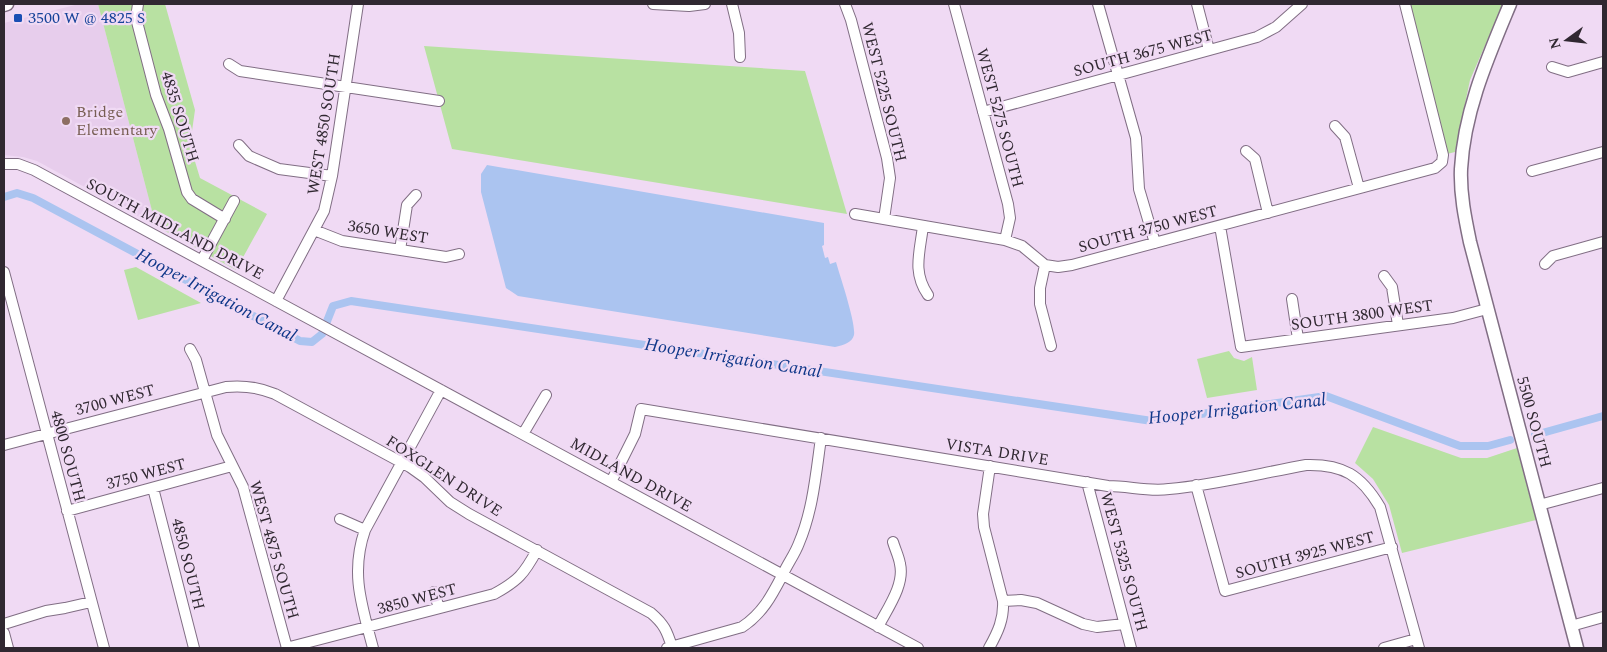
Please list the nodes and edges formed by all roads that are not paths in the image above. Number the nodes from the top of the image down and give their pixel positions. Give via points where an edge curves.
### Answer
1 (138, 4) edge
2 (358, 4) edge
3 (653, 4) edge
4 (705, 4) edge
5 (732, 4) edge
6 (845, 4) edge
7 (954, 4) edge
8 (1098, 4) edge
9 (1197, 4) edge
10 (1302, 4) edge
11 (1406, 4) edge
12 (1510, 4) edge
13 (1210, 50) junction
14 (740, 57) dead end
15 (1603, 62) edge
16 (229, 64) dead end
17 (1552, 67) dead end
18 (1117, 75) junction
19 (345, 87) junction
20 (439, 101) dead end
21 (983, 112) junction
22 (1335, 126) dead end
23 (239, 145) dead end
24 (1246, 151) dead end
25 (1603, 152) edge
26 (4, 164) edge
27 (1532, 171) dead end
28 (332, 176) junction
29 (1359, 188) junction
30 (416, 195) dead end
31 (234, 202) dead end
32 (1268, 213) junction
33 (855, 214) dead end
34 (224, 219) junction
35 (884, 219) junction
36 (924, 226) junction
37 (1220, 226) junction
38 (314, 230) junction
39 (1005, 240) junction
40 (1603, 242) edge
41 (1154, 243) junction
42 (400, 250) junction
43 (459, 254) dead end
44 (202, 260) junction
45 (1546, 264) dead end
46 (1045, 265) junction
47 (4, 272) edge
48 (1384, 276) dead end
49 (928, 295) dead end
50 (1292, 299) dead end
51 (276, 301) junction
52 (1487, 309) junction
53 (1398, 325) junction
54 (330, 329) joint
55 (1298, 339) junction
56 (1051, 346) dead end
57 (190, 349) dead end
58 (441, 390) junction
59 (205, 392) junction
60 (546, 394) dead end
61 (47, 433) junction
62 (523, 434) junction
63 (821, 438) junction
64 (4, 444) edge
65 (402, 462) junction
66 (232, 466) junction
67 (990, 466) junction
68 (611, 482) junction
69 (1088, 482) junction
70 (1196, 485) junction
71 (153, 488) junction
72 (1603, 488) edge
73 (1539, 505) junction
74 (67, 511) junction
75 (340, 519) dead end
76 (365, 530) junction
77 (893, 542) dead end
78 (1392, 547) junction
79 (537, 550) junction
80 (782, 575) junction
81 (434, 592) dead end
82 (1003, 600) junction
83 (92, 602) junction
84 (439, 608) junction
85 (1603, 617) edge
86 (4, 624) edge
87 (1124, 624) junction
88 (1571, 626) junction
89 (368, 627) junction
90 (878, 627) junction
91 (4, 633) edge
92 (1417, 644) edge
93 (8, 648) edge
94 (104, 648) edge
95 (194, 648) edge
96 (286, 648) edge
97 (373, 648) edge
98 (669, 648) edge
99 (918, 648) edge
100 (989, 648) edge
101 (1131, 648) edge
102 (1384, 648) edge
103 (1577, 648) edge

1 - 34 street, 4835 SOUTH via 136,18 186,192
2 - 19 street, WEST 4850 SOUTH
3 - 4 street
5 - 14 street via 739,32
6 - 35 street, WEST 5225 SOUTH via 887,158 890,178
7 - 21 street, WEST 5275 SOUTH
8 - 18 street
9 - 13 street
10 - 13 street, SOUTH 3675 WEST via 1276,27 1257,37
11 - 29 street, SOUTH 3750 WEST via 1443,155 1442,162 1435,168
12 - 52 main road, 5500 SOUTH via 1477,88 1465,133 1461,170 1462,204
13 - 18 street, SOUTH 3675 WEST
15 - 17 street via 1568,72
16 - 19 street via 240,71
18 - 21 street, SOUTH 3675 WEST
18 - 41 street via 1136,138 1139,189
19 - 20 street
19 - 28 street, WEST 4850 SOUTH
21 - 39 street, WEST 5275 SOUTH via 1008,204 1010,218
22 - 29 street via 1345,137
23 - 28 street via 249,156 279,168
24 - 32 street via 1255,159
25 - 27 street
26 - 44 street, SOUTH MIDLAND DRIVE via 18,164 34,170
28 - 38 street, WEST 4850 SOUTH via 324,212
29 - 32 street, SOUTH 3750 WEST
30 - 42 street via 408,205
31 - 34 street
32 - 37 street, SOUTH 3750 WEST
33 - 35 street
34 - 44 street
35 - 36 street
36 - 39 street
36 - 49 street via 917,271
37 - 41 street, SOUTH 3750 WEST
37 - 55 street, SOUTH 3800 WEST via 1241,347
38 - 42 street, 3650 WEST via 342,241
38 - 51 street, WEST 4850 SOUTH
39 - 46 street via 1022,246
40 - 45 street via 1554,256
41 - 46 street, SOUTH 3750 WEST via 1072,265
42 - 43 street, 3650 WEST via 446,257
44 - 51 street, SOUTH MIDLAND DRIVE
46 - 56 street via 1040,304
47 - 61 street, 4800 SOUTH
48 - 53 street via 1392,287
50 - 55 street
51 - 54 street, SOUTH MIDLAND DRIVE
52 - 53 street, SOUTH 3800 WEST via 1453,318
52 - 73 main road, 5500 SOUTH
53 - 55 street, SOUTH 3800 WEST
54 - 58 street, MIDLAND DRIVE
57 - 59 street, WEST 4875 SOUTH
58 - 62 street, MIDLAND DRIVE
58 - 65 street
59 - 61 street, 3700 WEST
59 - 65 street, FOXGLEN DRIVE via 226,386 259,388
59 - 66 street, WEST 4875 SOUTH via 216,435
60 - 62 street
61 - 64 street, 3700 WEST
61 - 74 street, 4800 SOUTH
62 - 68 street, MIDLAND DRIVE
63 - 67 street, VISTA DRIVE
63 - 68 street, VISTA DRIVE via 641,409 635,434
63 - 80 street via 808,515 799,544
65 - 76 street
65 - 79 street, FOXGLEN DRIVE via 456,506
66 - 71 street, 3750 WEST
66 - 96 street, WEST 4875 SOUTH via 243,487
67 - 69 street, VISTA DRIVE
67 - 82 street via 984,527
68 - 80 street, MIDLAND DRIVE
69 - 70 street, VISTA DRIVE via 1148,490
69 - 87 street, WEST 5325 SOUTH
70 - 78 street, VISTA DRIVE via 1306,465 1348,472 1372,493 1380,507
70 - 78 street, SOUTH 3925 WEST via 1225,591
71 - 74 street, 3750 WEST
71 - 95 street, 4850 SOUTH
72 - 73 street
73 - 88 main road, 5500 SOUTH
74 - 83 street, 4800 SOUTH
75 - 76 street
76 - 89 street via 359,546 357,578
77 - 90 street via 901,566 900,580
78 - 92 street
79 - 84 street, 3850 WEST via 525,572 512,584 494,594
79 - 98 street, FOXGLEN DRIVE via 651,613 667,632
80 - 90 street, MIDLAND DRIVE
80 - 98 street via 762,611 742,627
81 - 84 street
82 - 87 street via 1038,603 1097,627
82 - 100 street via 1001,625
83 - 86 street via 46,610
83 - 94 street, 4800 SOUTH
84 - 89 street, 3850 WEST
85 - 88 street
87 - 101 street, WEST 5325 SOUTH
88 - 103 main road, 5500 SOUTH
89 - 96 street, 3850 WEST
89 - 97 street
90 - 99 street, MIDLAND DRIVE
91 - 93 street
92 - 102 street

